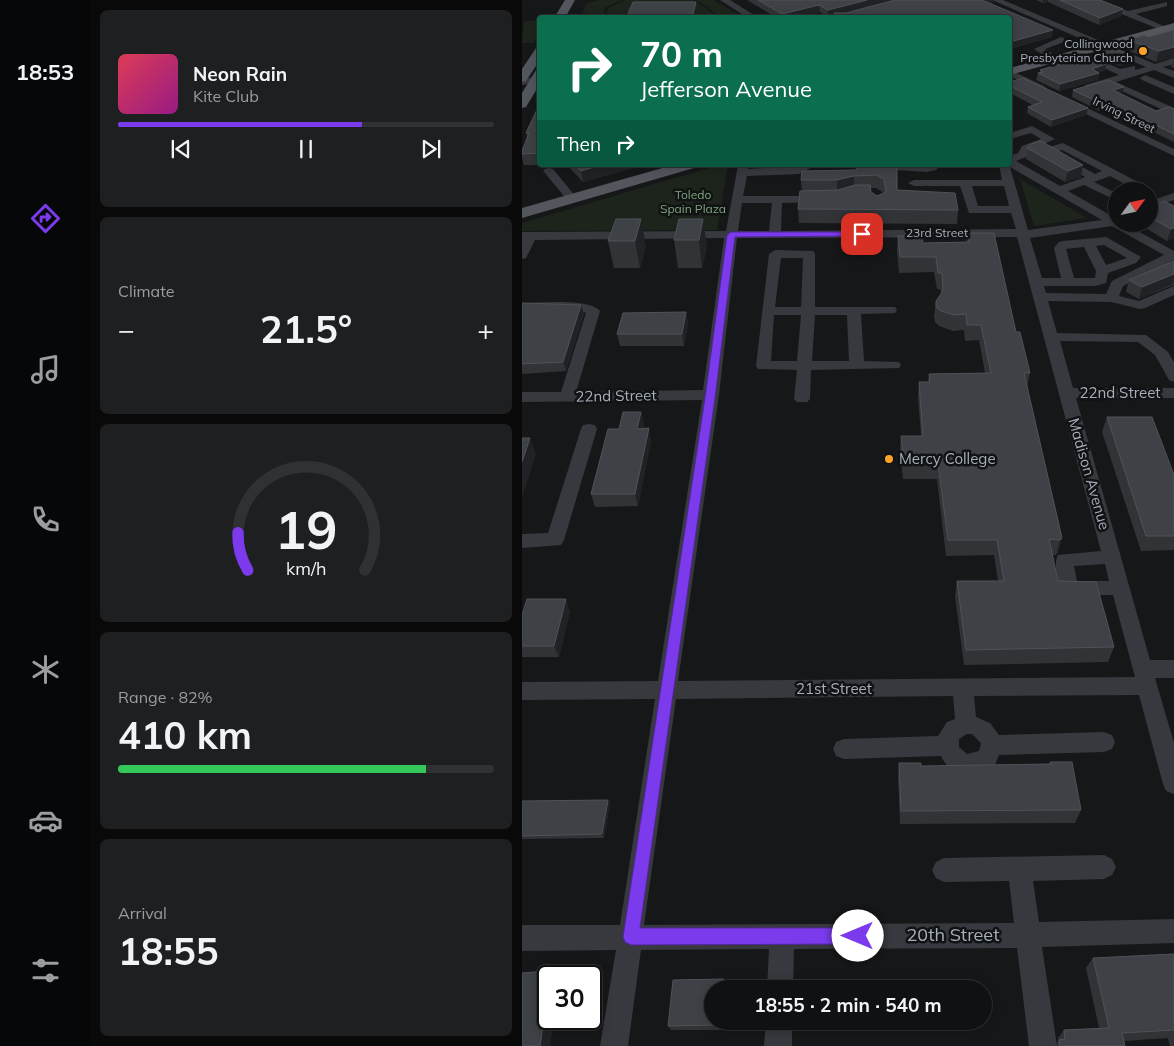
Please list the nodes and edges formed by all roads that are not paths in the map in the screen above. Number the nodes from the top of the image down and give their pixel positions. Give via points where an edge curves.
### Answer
1 (570, 0) edge
2 (582, 0) edge
3 (724, 0) edge
4 (996, 0) edge
5 (1150, 0) edge
6 (1097, 1) edge
7 (1164, 4) junction
8 (1174, 5) edge
9 (1127, 14) junction
10 (561, 15) edge
11 (574, 15) edge
12 (750, 15) edge
13 (1040, 18) junction
14 (1026, 23) edge
15 (1169, 27) edge
16 (1045, 33) edge
17 (1104, 46) junction
18 (1077, 53) junction
19 (537, 55) edge
20 (1055, 59) junction
21 (1174, 61) edge
22 (1150, 65) junction
23 (1012, 72) edge
24 (1169, 73) edge
25 (1012, 74) edge
26 (1126, 77) junction
27 (537, 78) edge
28 (1144, 78) junction
29 (522, 80) edge
30 (537, 80) edge
31 (1106, 81) junction
32 (1174, 91) edge
33 (1054, 95) junction
34 (1174, 102) edge
35 (522, 104) edge
36 (1174, 112) edge
37 (1012, 135) edge
38 (1174, 153) edge
39 (1012, 160) edge
40 (1012, 162) edge
41 (682, 167) edge
42 (807, 167) edge
43 (889, 167) edge
44 (932, 167) edge
45 (1004, 167) edge
46 (549, 171) dead end
47 (1111, 172) junction
48 (742, 173) edge
49 (1090, 179) junction
50 (1129, 182) edge
51 (914, 183) dead end
52 (965, 183) junction
53 (1008, 183) junction
54 (1059, 190) junction
55 (1108, 193) edge
56 (770, 194) junction
57 (1174, 196) edge
58 (572, 199) junction
59 (838, 199) edge
60 (737, 200) junction
61 (1158, 202) edge
62 (990, 209) junction
63 (1015, 209) junction
64 (522, 213) edge
65 (1108, 218) edge
66 (1108, 223) edge
67 (1132, 232) edge
68 (996, 233) junction
69 (775, 234) junction
70 (1022, 234) junction
71 (731, 235) junction
72 (526, 236) edge
73 (1089, 243) junction
74 (522, 255) edge
75 (1173, 256) edge
76 (1102, 271) junction
77 (1069, 282) junction
78 (1037, 290) junction
79 (1174, 290) edge
80 (1111, 298) junction
81 (522, 307) edge
82 (854, 310) junction
83 (890, 310) dead end
84 (768, 311) junction
85 (808, 311) junction
86 (1050, 337) junction
87 (857, 365) junction
88 (894, 365) dead end
89 (805, 366) junction
90 (1174, 376) edge
91 (1066, 393) junction
92 (1174, 393) edge
93 (711, 395) junction
94 (522, 397) edge
95 (567, 397) junction
96 (802, 399) dead end
97 (589, 429) dead end
98 (522, 541) edge
99 (1112, 557) junction
100 (1120, 588) junction
101 (1174, 669) edge
102 (1144, 678) junction
103 (963, 688) junction
104 (667, 690) junction
105 (522, 692) edge
106 (966, 724) junction
107 (1165, 724) edge
108 (1104, 742) dead end
109 (992, 745) junction
110 (947, 746) junction
111 (844, 749) dead end
112 (1174, 784) edge
113 (1104, 867) dead end
114 (1019, 869) junction
115 (944, 870) dead end
116 (1174, 931) edge
117 (1027, 935) junction
118 (782, 936) junction
119 (631, 937) junction
120 (522, 938) edge
121 (780, 980) edge
122 (779, 1030) edge
123 (614, 1046) edge
124 (778, 1046) edge
125 (1043, 1046) edge

1 - 10 main road
2 - 11 main road
3 - 12 street
4 - 13 street
5 - 7 street
6 - 9 street
7 - 8 street
7 - 9 street
9 - 15 street
13 - 14 street
13 - 17 street
15 - 17 main road
16 - 20 street via 1061,40 1038,49
17 - 18 main road
17 - 22 street
18 - 20 main road
18 - 26 street
19 - 29 main road
20 - 23 main road
21 - 22 street
22 - 24 street
22 - 26 street
24 - 28 street
25 - 33 street, Irving Street
26 - 28 street
26 - 31 street
26 - 34 street
27 - 29 street
28 - 32 street
30 - 35 main road
31 - 33 street
31 - 36 street
33 - 38 street, Irving Street
37 - 39 street via 1032,129 1050,139 1026,148 1022,155
40 - 54 street
41 - 58 main road
42 - 48 street via 799,171
43 - 44 street via 927,170
45 - 53 street, Madison Avenue
46 - 58 street
47 - 49 street
47 - 49 street via 1063,146 1046,151
47 - 50 street
48 - 56 street via 766,180
48 - 60 street
49 - 54 street
49 - 55 street
51 - 52 street
52 - 53 street
52 - 62 street via 973,210
53 - 63 street, Madison Avenue
54 - 65 street
56 - 59 street
56 - 60 street
56 - 69 street
57 - 61 street
58 - 64 main road
60 - 71 street
62 - 63 street
62 - 68 street
63 - 70 street, Madison Avenue
66 - 70 street, 23rd Street
67 - 75 street
68 - 69 street, 23rd Street via 879,229
68 - 70 street, 23rd Street
69 - 71 street, 23rd Street
70 - 78 street, Madison Avenue
71 - 72 street, 23rd Street
71 - 93 street
72 - 74 street
73 - 76 street
73 - 76 street via 1106,241 1135,257
73 - 77 street via 1060,248
75 - 80 street via 1117,284
76 - 77 street via 1101,280 1095,282
77 - 78 street
78 - 80 street
78 - 86 street, Madison Avenue
79 - 80 street via 1140,305
81 - 95 street via 583,307 593,311
82 - 83 street
82 - 85 street
82 - 87 street
84 - 85 street
84 - 85 street via 775,254 808,254
84 - 89 street via 763,366
85 - 89 street
86 - 90 street via 1142,338 1162,352
86 - 91 street, Madison Avenue
87 - 88 street
87 - 89 street
89 - 96 street
91 - 92 street, 22nd Street
91 - 99 street, Madison Avenue
93 - 95 street, 22nd Street
93 - 104 street
94 - 95 street, 22nd Street
97 - 98 street via 555,540
99 - 100 street, Madison Avenue
99 - 100 street via 1064,560 1069,588
100 - 102 street, Madison Avenue
101 - 102 street, 21st Street
102 - 103 street, 21st Street
102 - 107 street, Madison Avenue
103 - 104 street, 21st Street
103 - 106 street
104 - 105 street, 21st Street
104 - 119 street
106 - 109 street via 986,732
106 - 110 street via 949,733
107 - 112 street, Madison Avenue
108 - 109 street
109 - 110 street via 987,758 975,764 954,758
110 - 111 street
113 - 114 street
114 - 115 street
114 - 117 street
116 - 117 street, 20th Street
117 - 118 street, 20th Street
117 - 125 street
118 - 119 street, 20th Street
118 - 121 street
119 - 120 street, 20th Street
119 - 123 street
122 - 124 street

